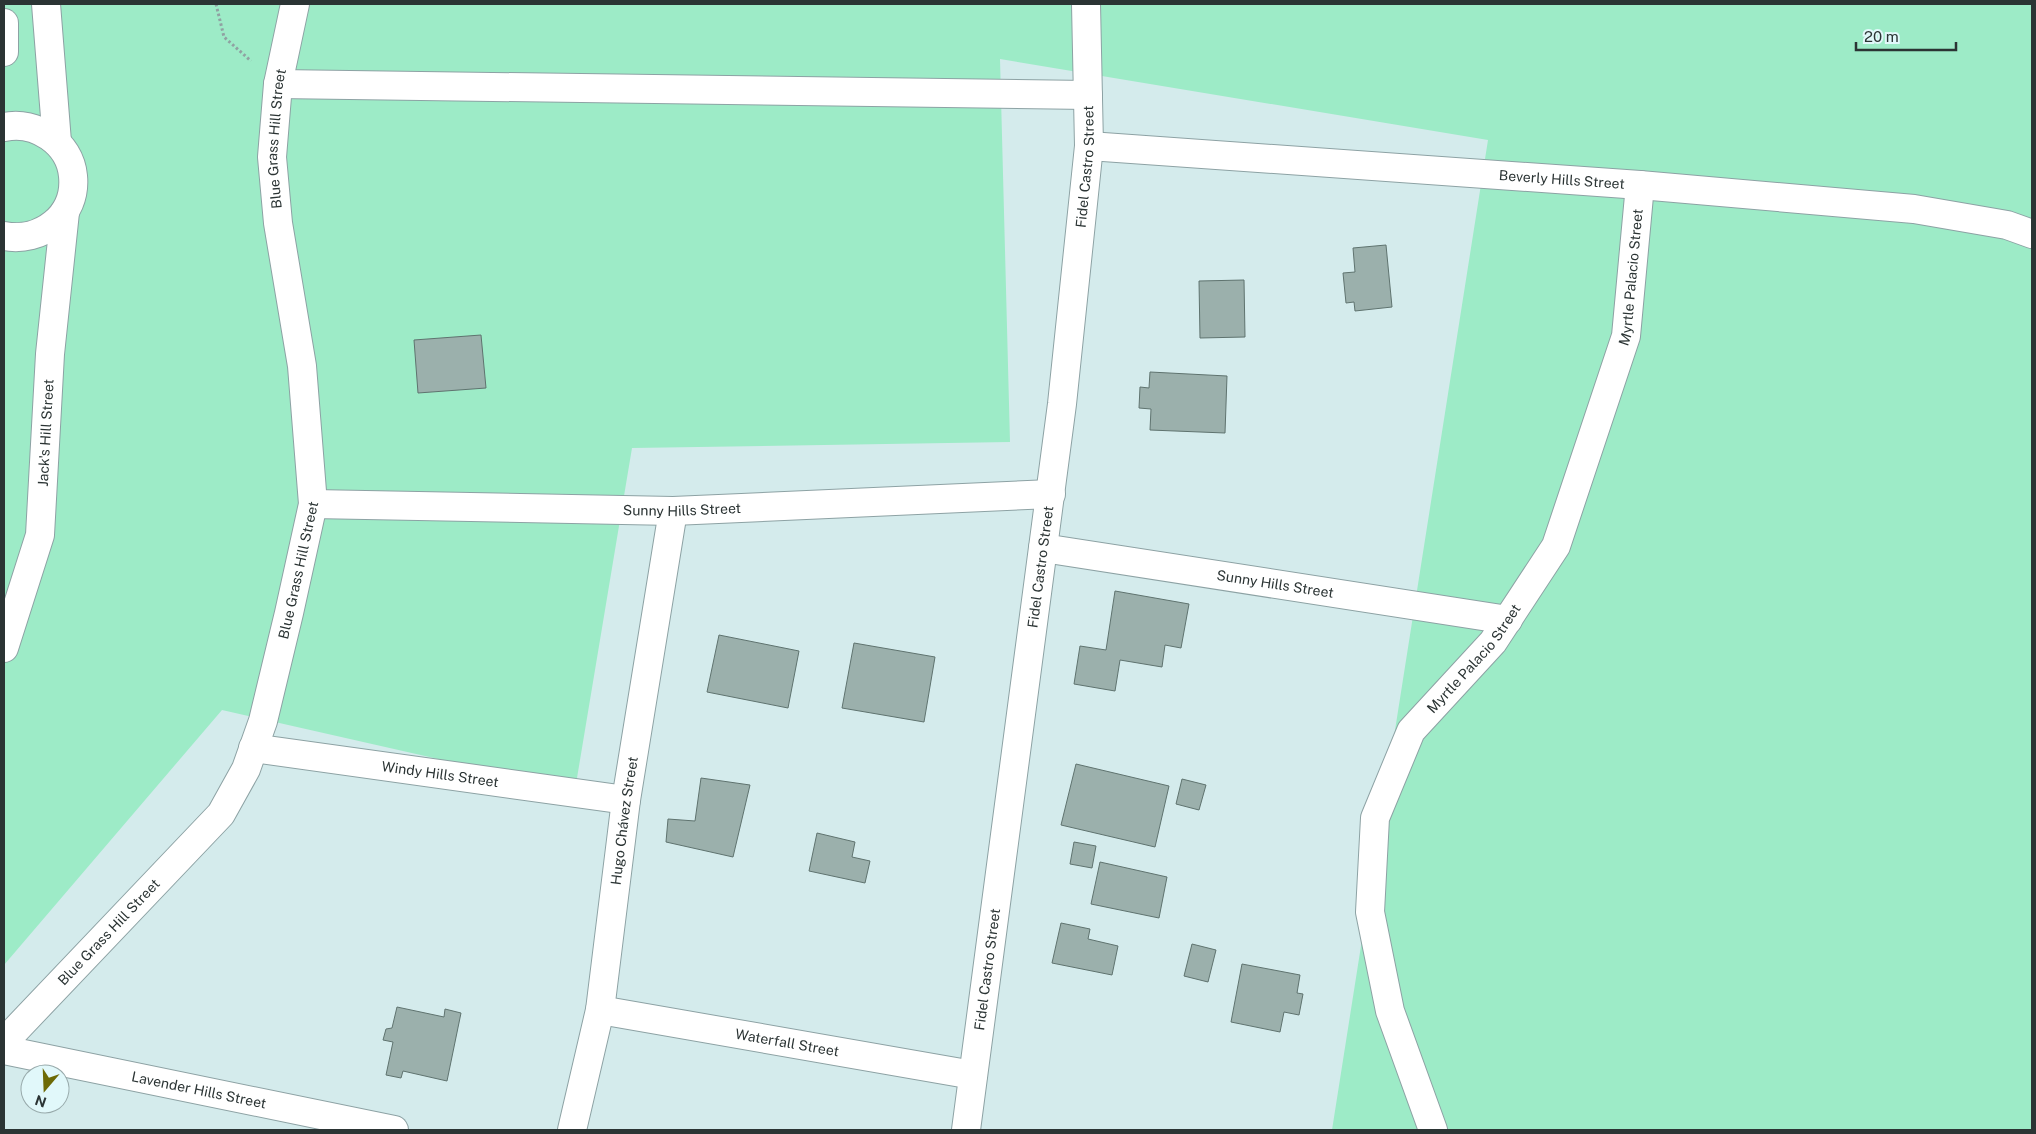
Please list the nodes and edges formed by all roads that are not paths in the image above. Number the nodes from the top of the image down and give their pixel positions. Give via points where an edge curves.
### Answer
1 (46, 4) edge
2 (295, 4) edge
3 (1086, 4) edge
4 (4, 23) edge
5 (4, 52) edge
6 (278, 84) junction
7 (1088, 95) junction
8 (4, 127) edge
9 (57, 142) junction
10 (1089, 146) junction
11 (1640, 185) junction
12 (65, 212) junction
13 (2032, 234) edge
14 (4, 236) edge
15 (1051, 494) junction
16 (313, 504) junction
17 (673, 511) junction
18 (1043, 548) junction
19 (1508, 620) junction
20 (4, 648) edge
21 (253, 748) junction
22 (626, 800) junction
23 (600, 1010) junction
24 (4, 1042) edge
25 (4, 1050) edge
26 (973, 1075) junction
27 (394, 1130) edge
28 (572, 1130) edge
29 (966, 1130) edge
30 (1433, 1130) edge

1 - 9 street
2 - 6 street, Blue Grass Hill Street
3 - 7 street, Fidel Castro Street
4 - 5 street
6 - 7 street
6 - 16 street, Blue Grass Hill Street via 272,157 278,224 302,366
7 - 10 street, Fidel Castro Street
8 - 9 street via 28,127
9 - 12 street, Jack's Hill Street via 68,157 73,176 72,194
10 - 11 street, Beverly Hills Street
10 - 15 street, Fidel Castro Street
11 - 13 street, Beverly Hills Street via 1914,209 2007,226
11 - 19 street, Myrtle Palacio Street via 1626,336 1556,546
12 - 14 street via 52,227 35,235 16,239
12 - 20 street, Jack's Hill Street via 50,354 40,535
15 - 17 street, Sunny Hills Street
15 - 18 street, Fidel Castro Street
16 - 17 street, Sunny Hills Street
16 - 21 street, Blue Grass Hill Street via 263,720
17 - 22 street, Hugo Chávez Street
18 - 19 street, Sunny Hills Street
18 - 26 street, Fidel Castro Street
19 - 30 street, Myrtle Palacio Street via 1493,642 1411,731 1375,818 1370,912 1390,1011
21 - 22 street, Windy Hills Street
21 - 24 street, Blue Grass Hill Street via 246,769 221,814
22 - 23 street, Hugo Chávez Street
23 - 26 street, Waterfall Street
23 - 28 street, Hugo Chávez Street
25 - 27 street, Lavender Hills Street
26 - 29 street, Fidel Castro Street

